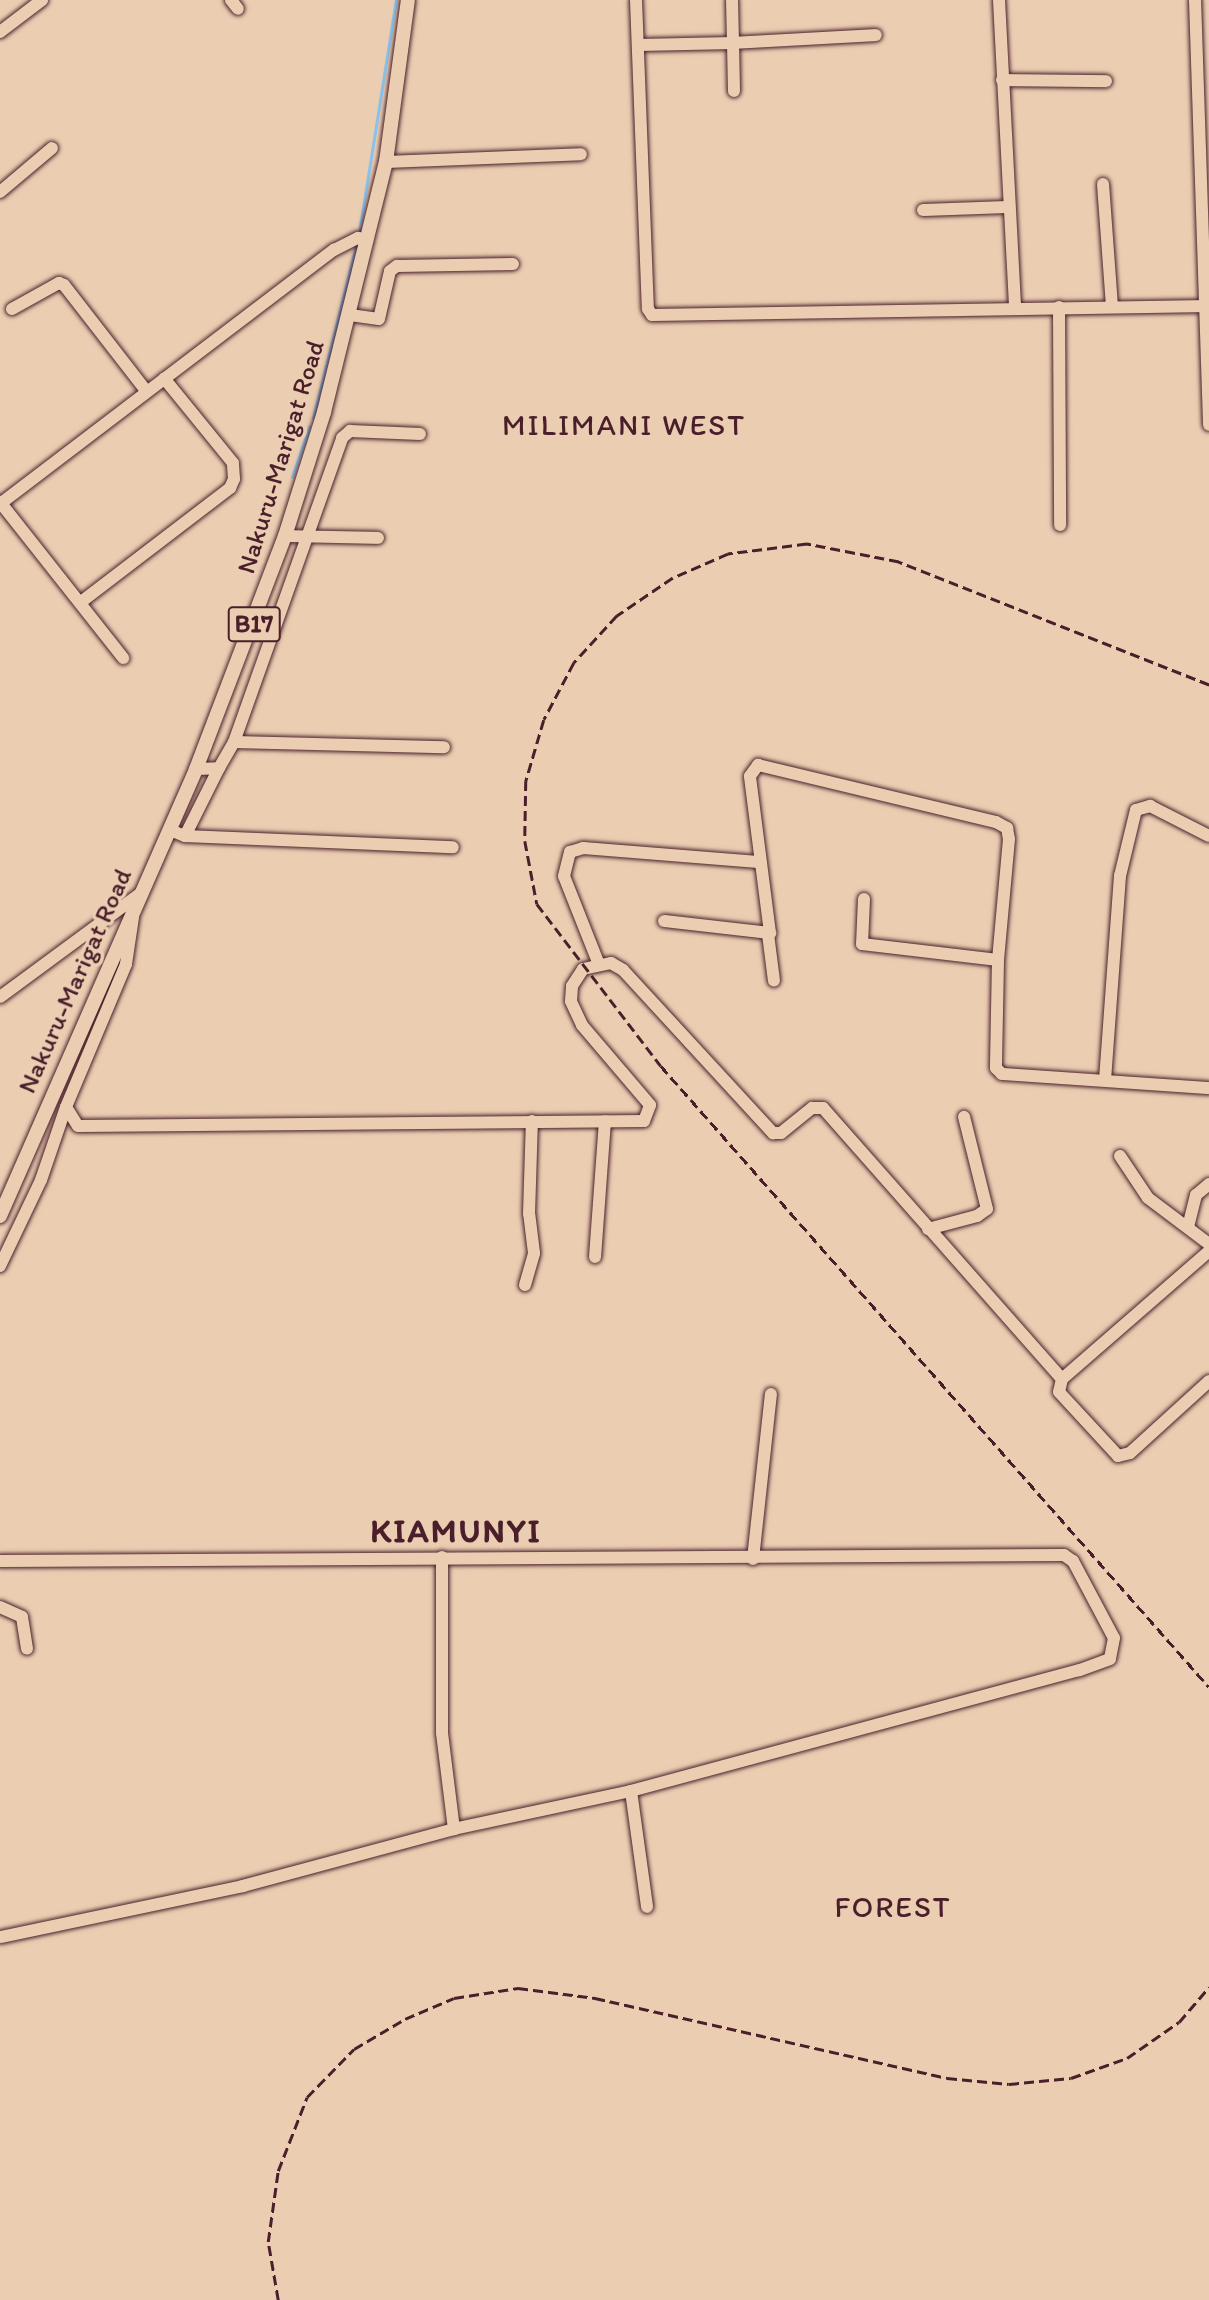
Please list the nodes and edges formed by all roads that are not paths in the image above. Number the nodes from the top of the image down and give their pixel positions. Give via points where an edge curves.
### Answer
1 (42, 0) edge
2 (408, 0) edge
3 (636, 0) edge
4 (732, 0) edge
5 (999, 0) edge
6 (1195, 0) edge
7 (0, 32) edge
8 (876, 35) dead end
9 (733, 43) junction
10 (639, 46) junction
11 (1002, 80) junction
12 (1106, 81) dead end
13 (733, 91) dead end
14 (52, 148) dead end
15 (581, 154) dead end
16 (386, 162) junction
17 (1103, 184) dead end
18 (0, 192) edge
19 (1008, 207) junction
20 (923, 210) dead end
21 (367, 240) junction
22 (513, 264) dead end
23 (1112, 306) junction
24 (1207, 306) edge
25 (1015, 307) junction
26 (1059, 307) junction
27 (12, 309) dead end
28 (350, 315) junction
29 (164, 378) junction
30 (147, 392) junction
31 (1209, 425) edge
32 (420, 434) dead end
33 (0, 503) edge
34 (1060, 525) dead end
35 (285, 536) junction
36 (307, 538) junction
37 (378, 538) dead end
38 (81, 603) junction
39 (123, 658) dead end
40 (234, 742) junction
41 (444, 747) dead end
42 (219, 768) junction
43 (196, 769) junction
44 (170, 830) junction
45 (185, 836) junction
46 (1209, 836) edge
47 (453, 847) dead end
48 (758, 862) junction
49 (141, 893) junction
50 (864, 899) dead end
51 (133, 909) junction
52 (664, 921) dead end
53 (768, 934) junction
54 (998, 960) junction
55 (598, 962) junction
56 (774, 981) dead end
57 (0, 997) edge
58 (1105, 1080) junction
59 (1209, 1088) edge
60 (66, 1107) junction
61 (964, 1117) dead end
62 (605, 1121) junction
63 (532, 1122) junction
64 (78, 1126) junction
65 (61, 1127) junction
66 (1120, 1156) dead end
67 (1209, 1184) edge
68 (0, 1216) edge
69 (1188, 1227) junction
70 (928, 1229) junction
71 (1209, 1244) edge
72 (1209, 1251) edge
73 (595, 1257) dead end
74 (0, 1266) edge
75 (525, 1285) dead end
76 (1062, 1379) junction
77 (1209, 1381) edge
78 (771, 1394) dead end
79 (442, 1558) junction
80 (752, 1559) junction
81 (0, 1560) edge
82 (0, 1607) edge
83 (27, 1649) dead end
84 (631, 1791) junction
85 (454, 1829) junction
86 (647, 1907) dead end
87 (0, 1937) edge

1 - 7 street
2 - 16 main road, Nakuru-Marigat Road / B17
3 - 10 street
4 - 9 street
5 - 11 street
6 - 24 street
8 - 9 street
9 - 10 street
9 - 13 street
10 - 25 street via 648,309 652,315
11 - 12 street
11 - 19 street
14 - 18 street
15 - 16 street
16 - 21 main road, Nakuru-Marigat Road / B17
17 - 23 street
19 - 20 street
19 - 25 street
21 - 28 main road, Nakuru-Marigat Road / B17
21 - 29 street via 358,238 334,250
22 - 28 street via 397,266 390,271 379,319
23 - 24 street
23 - 26 street
24 - 31 street
25 - 26 street
26 - 34 street
27 - 30 street via 58,283 64,285
28 - 35 main road, Nakuru-Marigat Road / B17
29 - 30 street
29 - 38 street via 233,463 234,479 230,488
30 - 33 street
32 - 36 street via 345,434
33 - 38 street
35 - 36 street
35 - 43 main road, Nakuru-Marigat Road / B17
36 - 37 street
36 - 40 street
38 - 39 street
40 - 41 street
40 - 42 street
42 - 43 street
42 - 45 street
43 - 44 main road, Nakuru-Marigat Road / B17
44 - 45 street
44 - 49 main road, Nakuru-Marigat Road / B17
45 - 47 street
46 - 58 street via 1150,806 1136,810 1119,876
48 - 53 street via 771,930
48 - 54 street via 750,776 760,765 1003,825 1009,839
48 - 55 street via 583,848 570,852 565,860 566,884
49 - 51 main road, Nakuru-Marigat Road / B17
49 - 57 street
50 - 54 street via 862,944
51 - 60 street via 126,964
51 - 68 main road, Nakuru-Marigat Road / B17
52 - 53 street
53 - 56 street
54 - 58 street via 996,1068 1002,1074
55 - 62 street via 577,975 571,1001 582,1025 650,1105 644,1121
55 - 70 street via 623,970 773,1133 781,1133 812,1108 823,1108
58 - 59 street
60 - 64 street
60 - 65 street
61 - 70 street via 987,1209
62 - 63 street
62 - 73 street
63 - 64 street
63 - 75 street via 529,1214 534,1253
64 - 65 street
65 - 74 street
66 - 69 street via 1148,1198
67 - 69 street via 1196,1195
69 - 71 street
70 - 76 street
72 - 76 street
76 - 77 street via 1059,1392 1118,1456 1129,1453
78 - 80 street
79 - 80 street
79 - 81 street
79 - 85 street via 442,1733
80 - 84 street via 1064,1555 1073,1561 1109,1622 1114,1653 1108,1661 1079,1670
82 - 83 street via 22,1617
84 - 85 street
84 - 86 street
85 - 87 street via 243,1886

